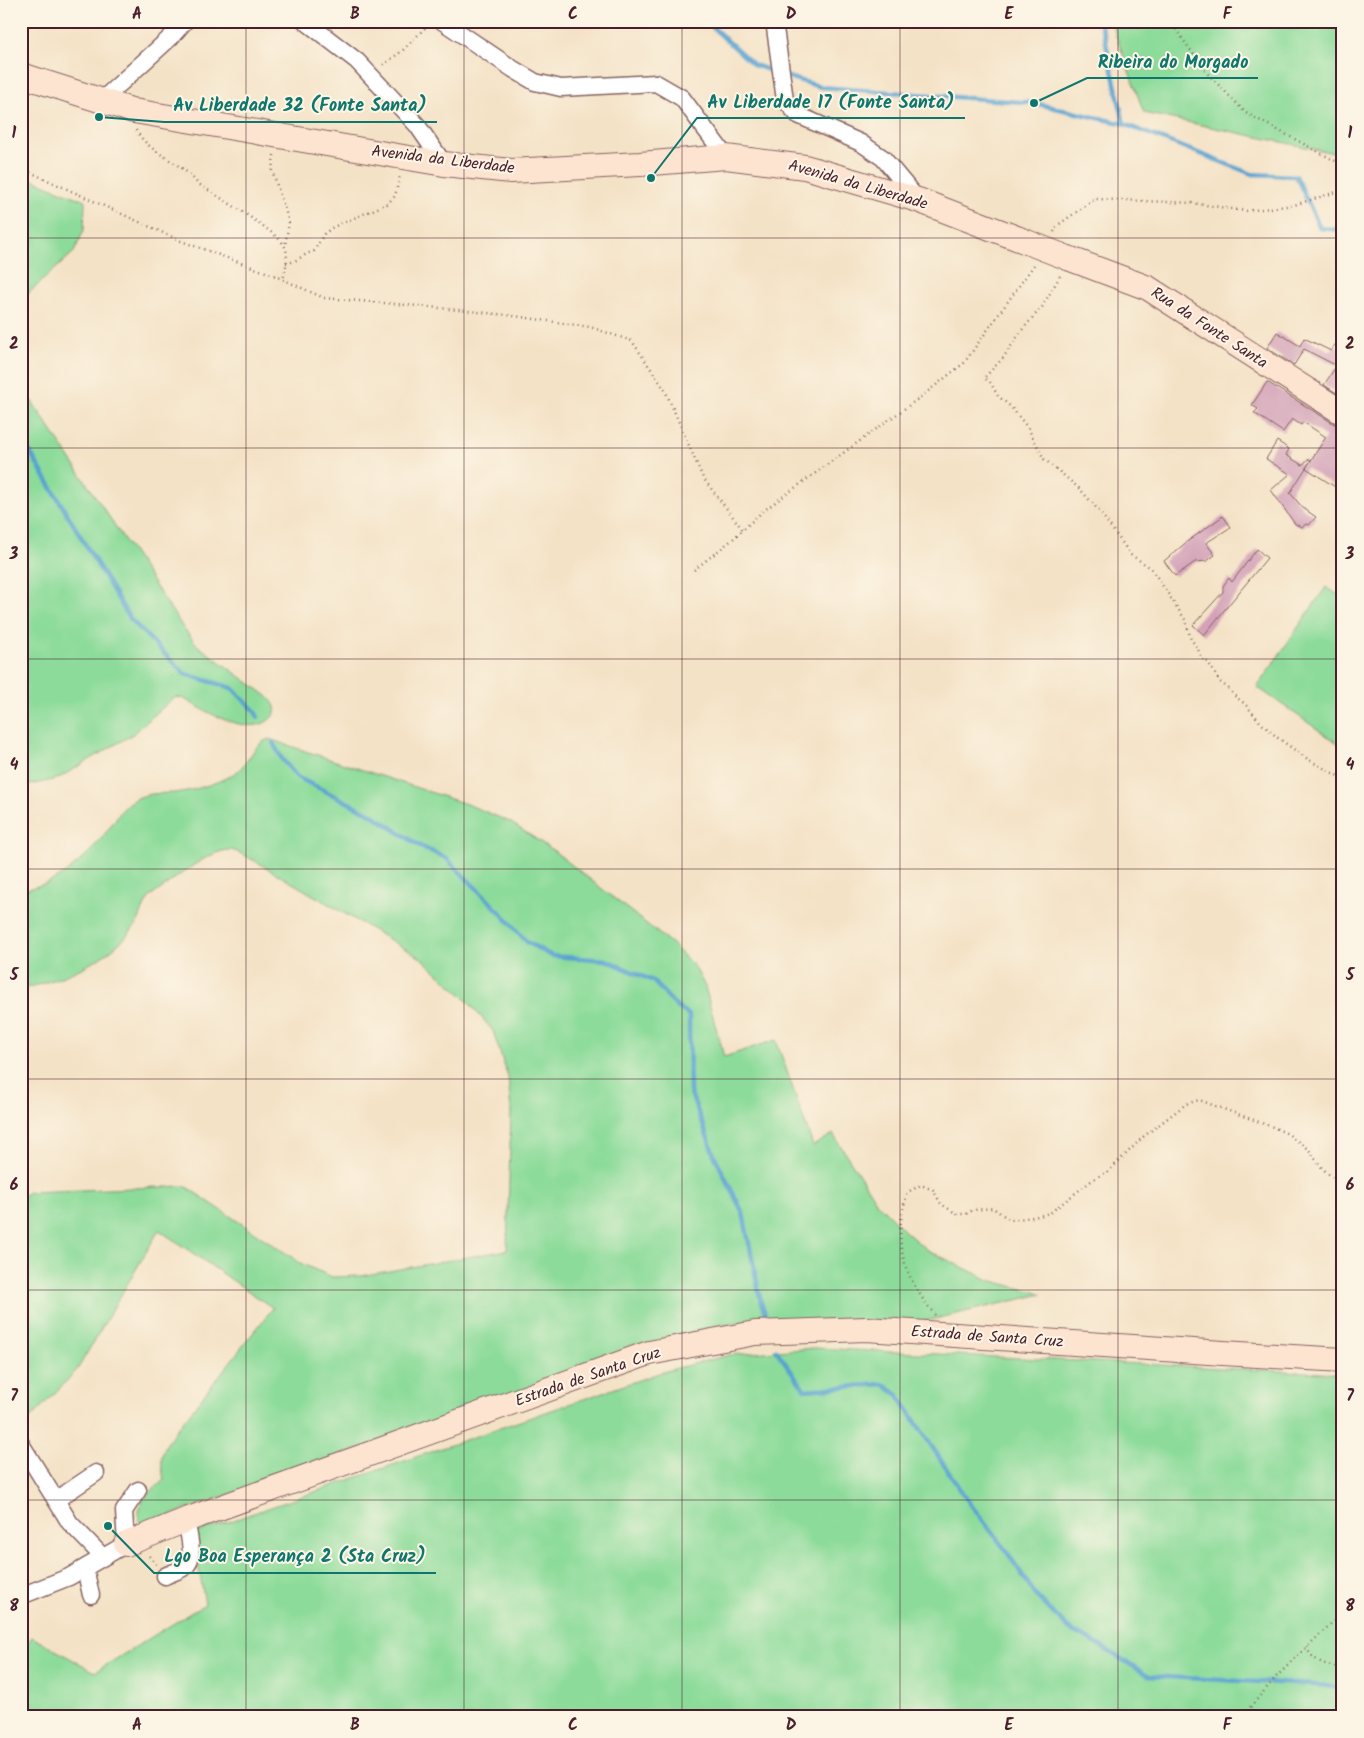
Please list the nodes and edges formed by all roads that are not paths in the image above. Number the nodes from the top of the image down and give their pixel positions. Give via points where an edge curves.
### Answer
1 (185, 21) edge
2 (305, 21) edge
3 (442, 21) edge
4 (774, 21) edge
5 (21, 75) edge
6 (101, 101) junction
7 (726, 156) junction
8 (444, 164) junction
9 (918, 200) junction
10 (1069, 258) joint
11 (1343, 413) edge
12 (1343, 1360) edge
13 (21, 1444) edge
14 (96, 1473) dead end
15 (138, 1490) dead end
16 (56, 1500) junction
17 (186, 1520) junction
18 (126, 1544) junction
19 (102, 1556) junction
20 (85, 1568) junction
21 (165, 1576) dead end
22 (25, 1591) edge
23 (91, 1595) dead end

1 - 6 street
2 - 8 street via 357,61 418,124
3 - 7 street via 535,82 561,88 656,83 682,98
4 - 9 street via 785,100 798,115 861,143 883,158
5 - 6 street, Avenida da Liberdade
6 - 8 street, Avenida da Liberdade via 134,111
7 - 8 street, Avenida da Liberdade via 511,171
7 - 9 street, Avenida da Liberdade via 805,167
9 - 10 street, Avenida da Liberdade, bridge
10 - 11 street, Rua da Fonte Santa via 1148,288
12 - 17 street, Estrada de Santa Cruz via 866,1329 755,1333 649,1353
13 - 16 street
14 - 16 street
15 - 18 street via 124,1511
16 - 19 street via 70,1523
17 - 18 street, Estrada de Santa Cruz
17 - 21 street via 190,1561
18 - 19 street
19 - 20 street
20 - 22 street
20 - 23 street

